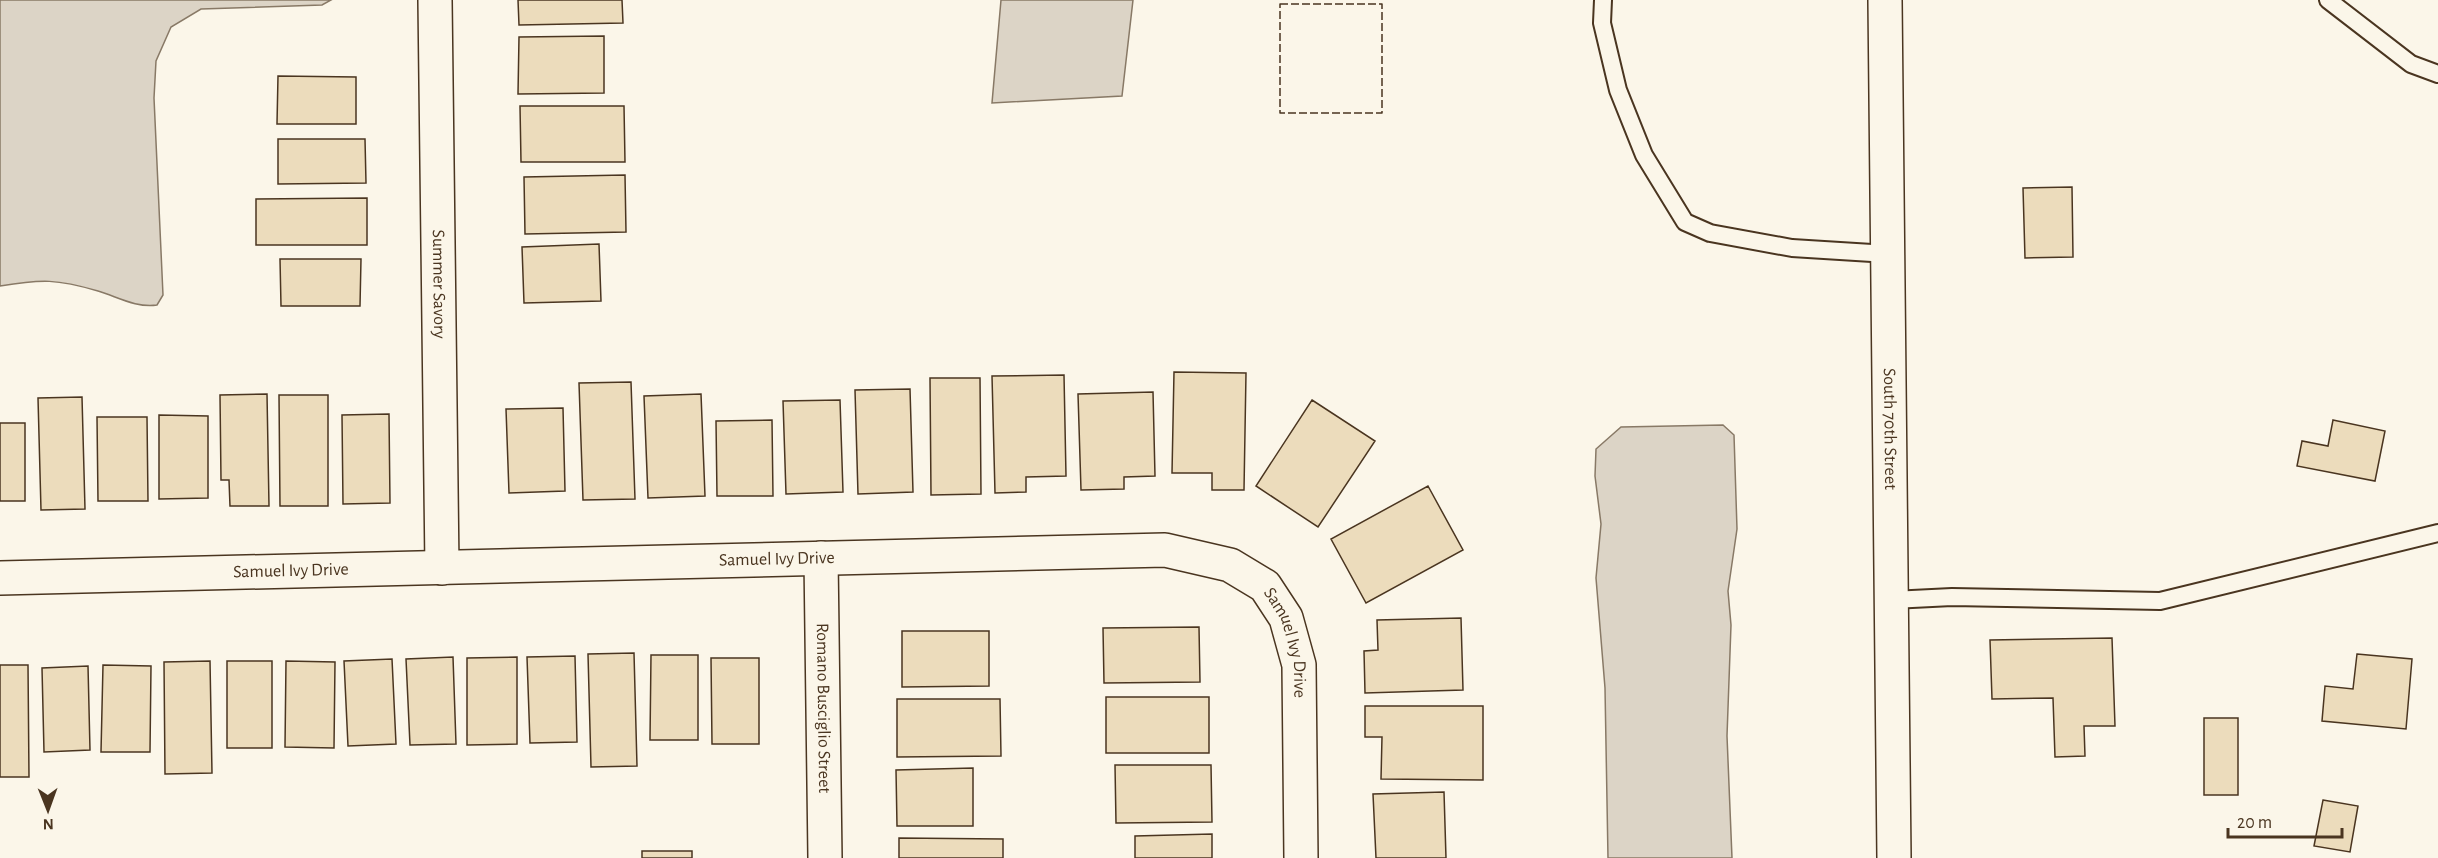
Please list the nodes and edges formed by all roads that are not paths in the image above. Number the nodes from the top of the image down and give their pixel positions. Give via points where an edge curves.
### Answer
1 (435, 0) edge
2 (1603, 0) edge
3 (1885, 0) edge
4 (2328, 0) edge
5 (2438, 74) edge
6 (1888, 254) junction
7 (2438, 533) edge
8 (821, 558) junction
9 (442, 568) junction
10 (0, 578) edge
11 (1892, 600) junction
12 (825, 858) edge
13 (1301, 858) edge
14 (1894, 858) edge

1 - 9 street, Summer Savory
2 - 6 lane via 1602,23 1618,90 1644,155 1685,222 1710,233 1792,248
3 - 6 street, South 70th Street
4 - 5 lane via 2411,64
6 - 11 street, South 70th Street
7 - 11 lane via 2160,601 1952,597
8 - 9 street, Samuel Ivy Drive
8 - 12 street, Romano Busciglio Street
8 - 13 street, Samuel Ivy Drive via 1165,550 1230,565 1265,586 1286,618 1299,665
9 - 10 street, Samuel Ivy Drive
11 - 14 street, South 70th Street

